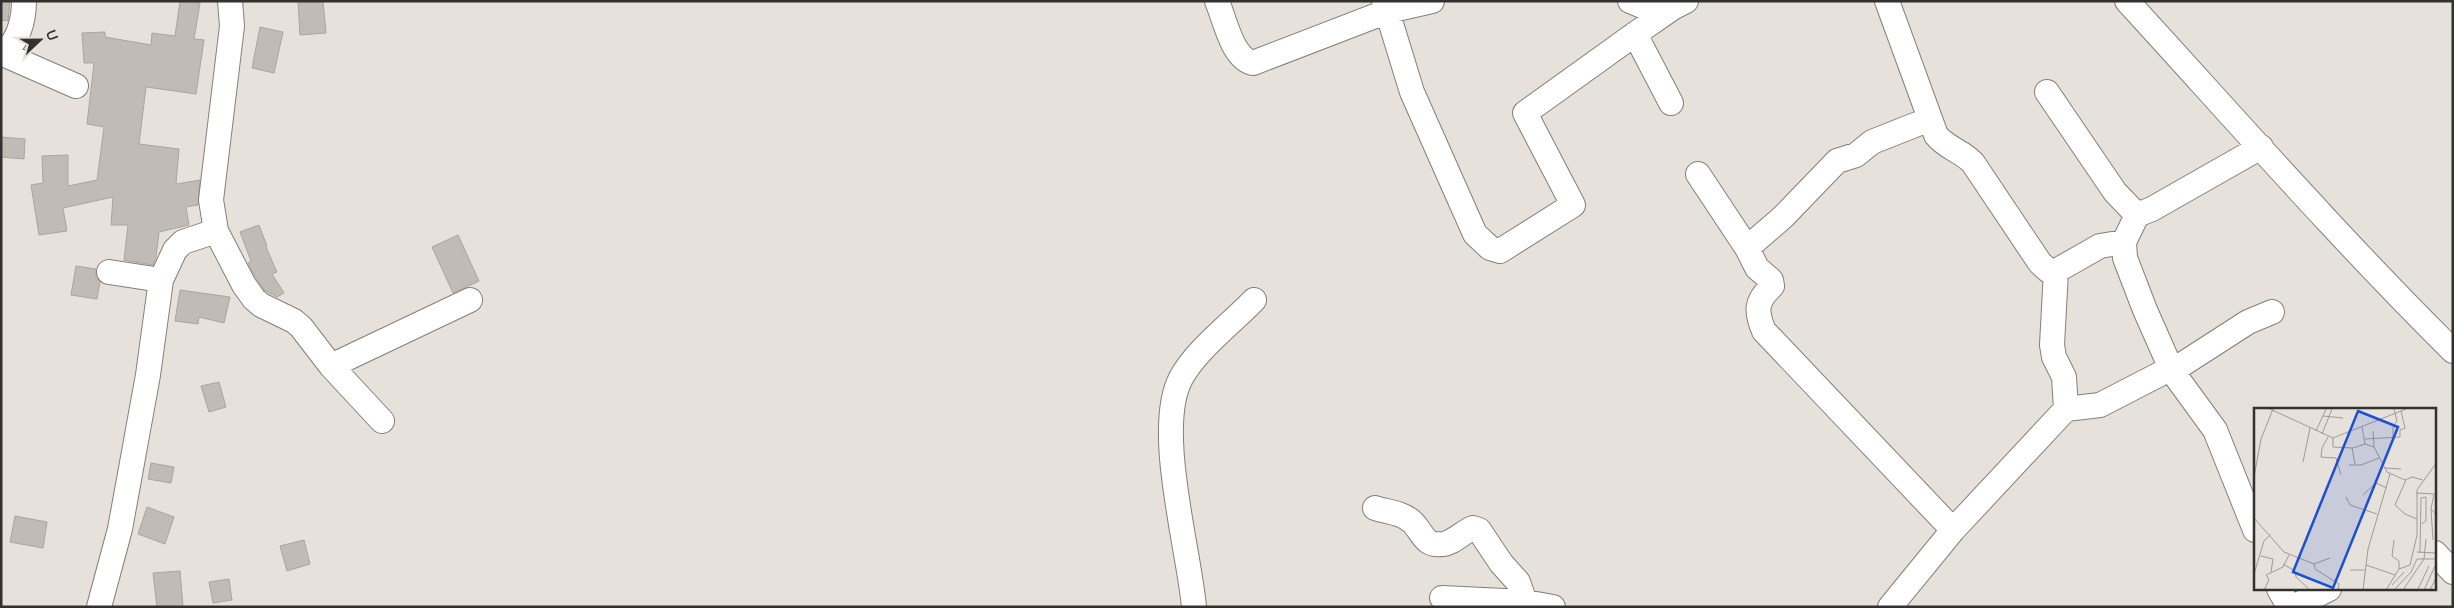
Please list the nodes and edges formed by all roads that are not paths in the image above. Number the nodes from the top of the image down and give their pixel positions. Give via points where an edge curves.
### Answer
1 (24, 1) edge
2 (230, 1) edge
3 (1217, 1) edge
4 (1432, 1) edge
5 (1630, 1) edge
6 (1887, 1) edge
7 (2127, 1) edge
8 (1680, 4) edge
9 (1386, 6) edge
10 (1635, 34) junction
11 (2, 54) edge
12 (76, 86) dead end
13 (2047, 92) dead end
14 (1670, 103) dead end
15 (1930, 119) junction
16 (2260, 146) junction
17 (1698, 174) dead end
18 (2136, 215) junction
19 (216, 231) junction
20 (2124, 242) junction
21 (1747, 248) junction
22 (2056, 271) junction
23 (109, 272) dead end
24 (161, 280) junction
25 (470, 300) dead end
26 (1254, 300) dead end
27 (2272, 312) dead end
28 (2453, 351) edge
29 (331, 366) junction
30 (2172, 371) junction
31 (2066, 409) junction
32 (382, 421) dead end
33 (1375, 508) dead end
34 (2254, 528) edge
35 (1954, 530) junction
36 (2436, 554) edge
37 (2453, 572) edge
38 (2280, 590) edge
39 (2327, 590) edge
40 (1442, 598) dead end
41 (1526, 602) junction
42 (98, 607) edge
43 (1194, 607) edge
44 (1553, 607) edge
45 (1890, 607) edge
46 (2289, 607) edge
47 (2293, 607) edge

1 - 11 street via 21,29
2 - 19 street via 232,26 210,200
3 - 9 street via 1237,52 1245,61 1253,63
4 - 9 street
5 - 8 street via 1642,6
6 - 15 street
7 - 16 street
8 - 10 street
9 - 10 street via 1412,92 1475,234 1490,248 1500,251 1573,205 1525,113
10 - 14 street
11 - 12 street
13 - 18 street via 2116,192
15 - 21 street via 1872,142 1856,155 1837,161 1783,217
15 - 22 street via 1941,142 1961,152 1973,163 2040,263 2049,271
16 - 18 street via 2152,209
16 - 28 street via 2325,220
17 - 21 street
18 - 20 street
19 - 24 street via 183,242 175,250
19 - 29 street via 254,299 294,320
20 - 22 street via 2100,246
20 - 30 street via 2125,258
21 - 35 street via 1757,268 1771,280 1772,286 1758,306 1757,316 1764,331
22 - 31 street via 2052,345 2064,377
23 - 24 street
24 - 42 street via 148,375 120,529
25 - 29 street
26 - 43 street via 1198,356 1182,377 1173,399 1173,460
27 - 30 street via 2248,322
29 - 32 street
30 - 31 street via 2100,405
30 - 34 street via 2182,380 2215,430
31 - 35 street
33 - 41 street via 1397,513 1411,521 1421,536 1433,545 1445,544 1473,528 1479,530 1518,582
35 - 45 street
36 - 37 street
38 - 46 street
39 - 47 street
40 - 41 street
41 - 44 street

